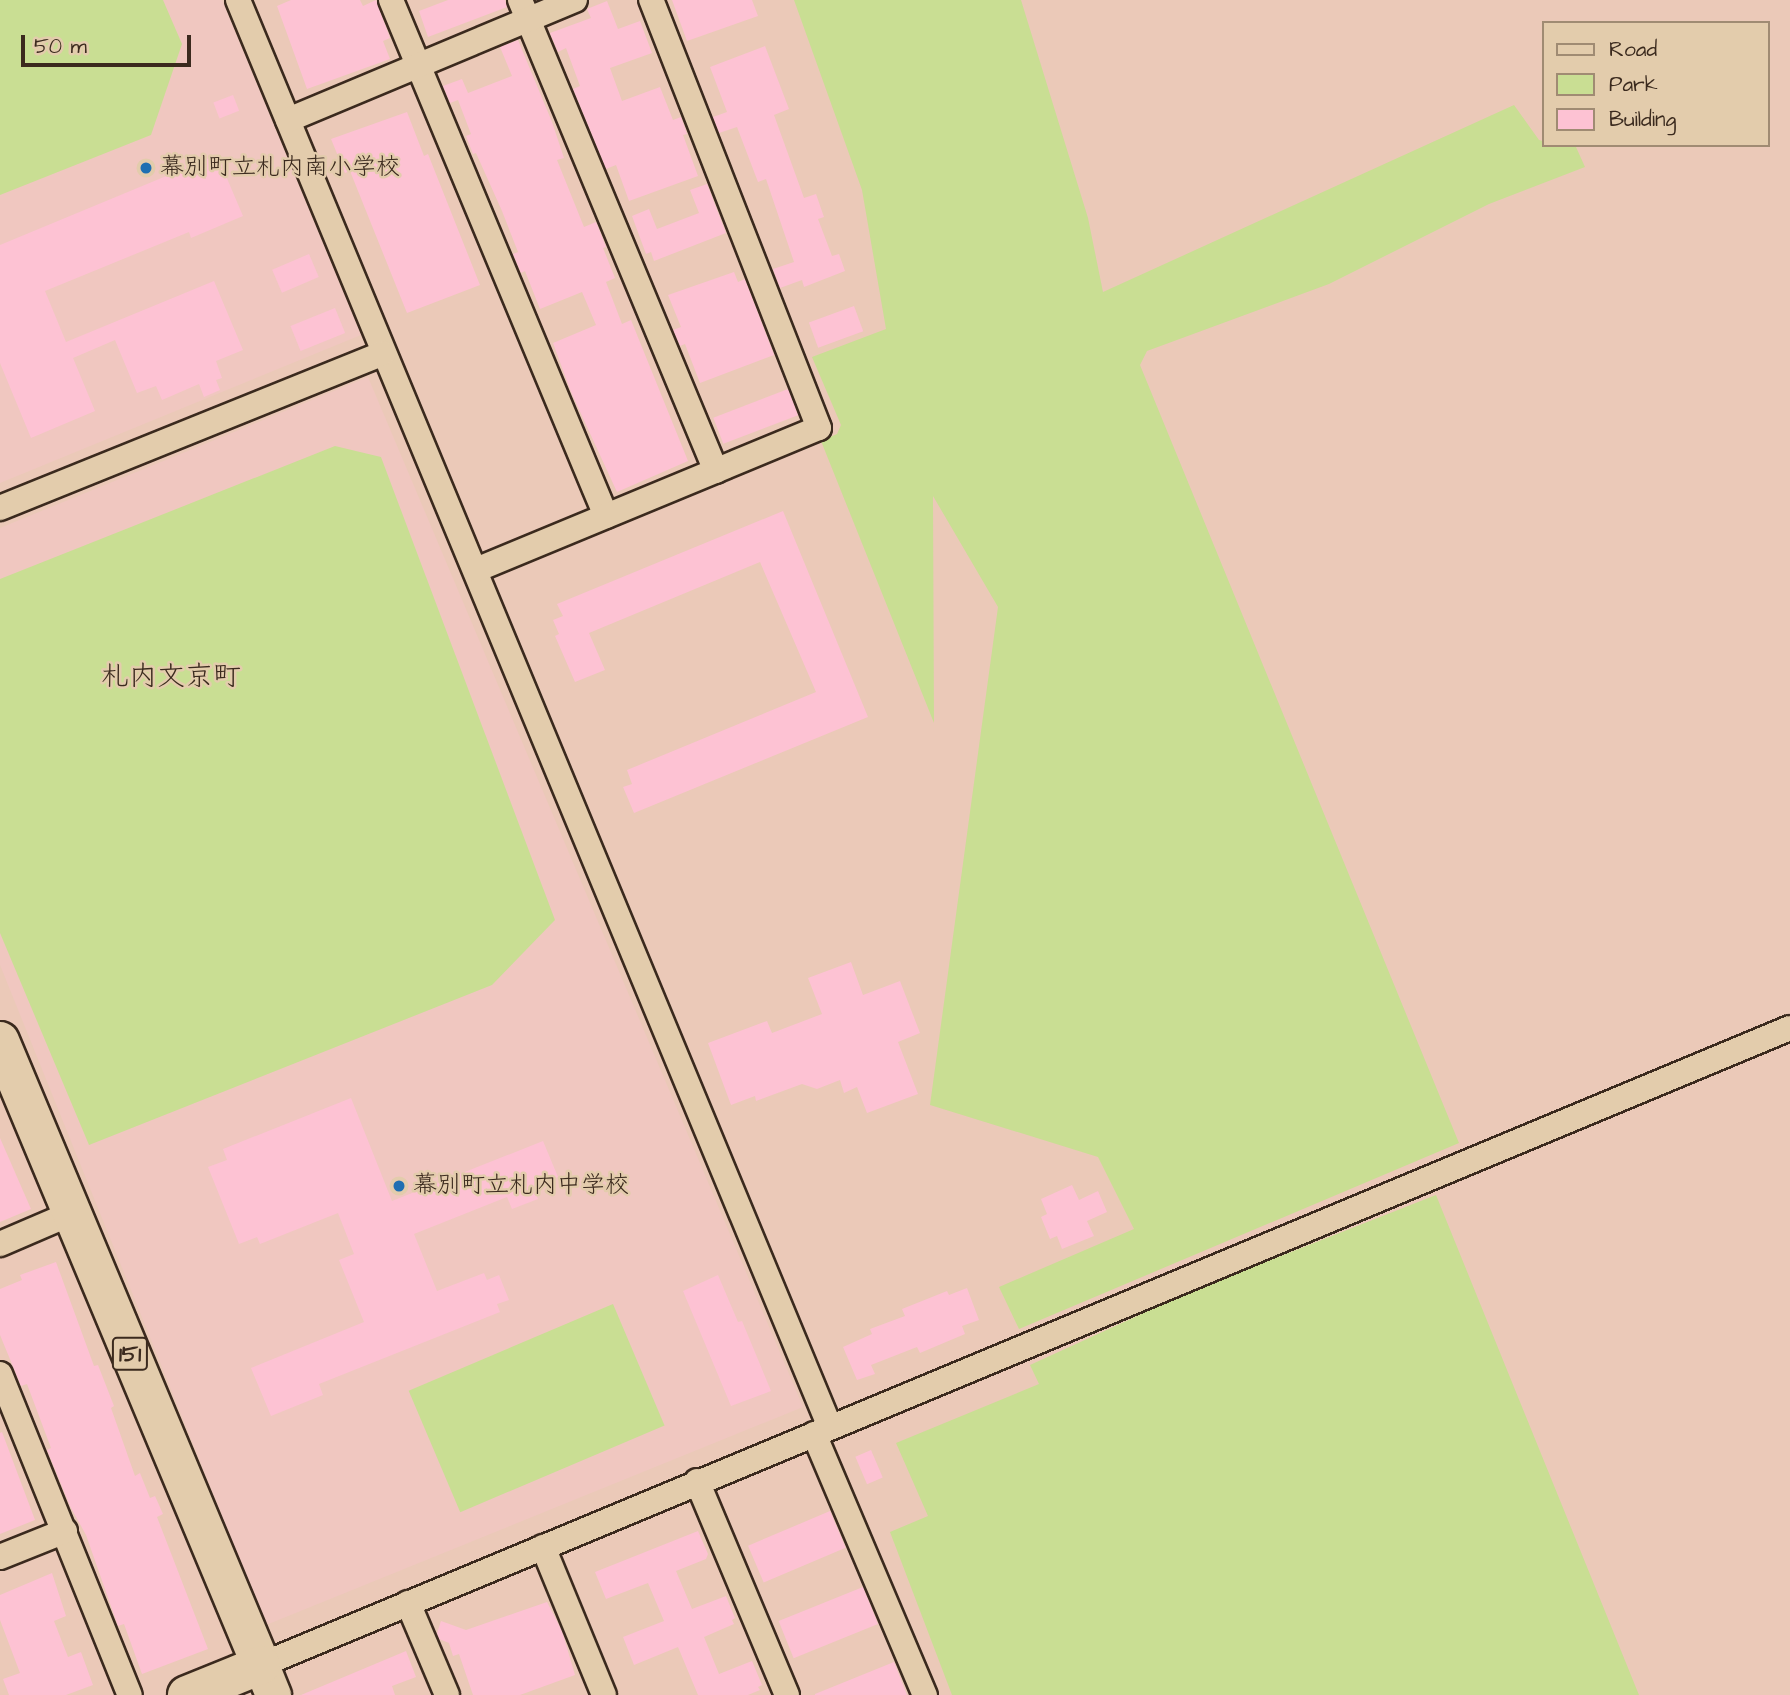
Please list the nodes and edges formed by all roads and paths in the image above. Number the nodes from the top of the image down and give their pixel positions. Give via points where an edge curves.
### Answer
1 (238, 0) edge
2 (391, 0) edge
3 (575, 0) edge
4 (651, 0) edge
5 (524, 10) edge
6 (418, 65) junction
7 (288, 120) junction
8 (383, 353) junction
9 (716, 471) junction
10 (0, 508) edge
11 (606, 516) junction
12 (476, 570) junction
13 (1790, 1028) edge
14 (0, 1041) edge
15 (72, 1213) junction
16 (0, 1244) edge
17 (3, 1388) edge
18 (822, 1431) junction
19 (697, 1481) junction
20 (65, 1531) junction
21 (543, 1547) junction
22 (0, 1557) edge
23 (408, 1603) junction
24 (267, 1680) edge
25 (130, 1695) edge
26 (187, 1695) edge
27 (447, 1695) edge
28 (604, 1695) edge
29 (787, 1695) edge
30 (925, 1695) edge

1 - 7 street
2 - 6 street
3 - 5 street
4 - 9 street via 819,428
5 - 6 street
5 - 9 street
6 - 7 street
6 - 11 street
7 - 8 street
8 - 10 street
8 - 12 street
9 - 11 street
11 - 12 street
12 - 18 street
13 - 18 street
14 - 15 main road, 151
15 - 16 street
15 - 24 main road, 151
17 - 20 street
18 - 19 street
18 - 30 street
19 - 21 street
19 - 29 street
20 - 22 street
20 - 25 street
21 - 23 street
21 - 28 street
23 - 24 street
23 - 27 street
24 - 26 main road

